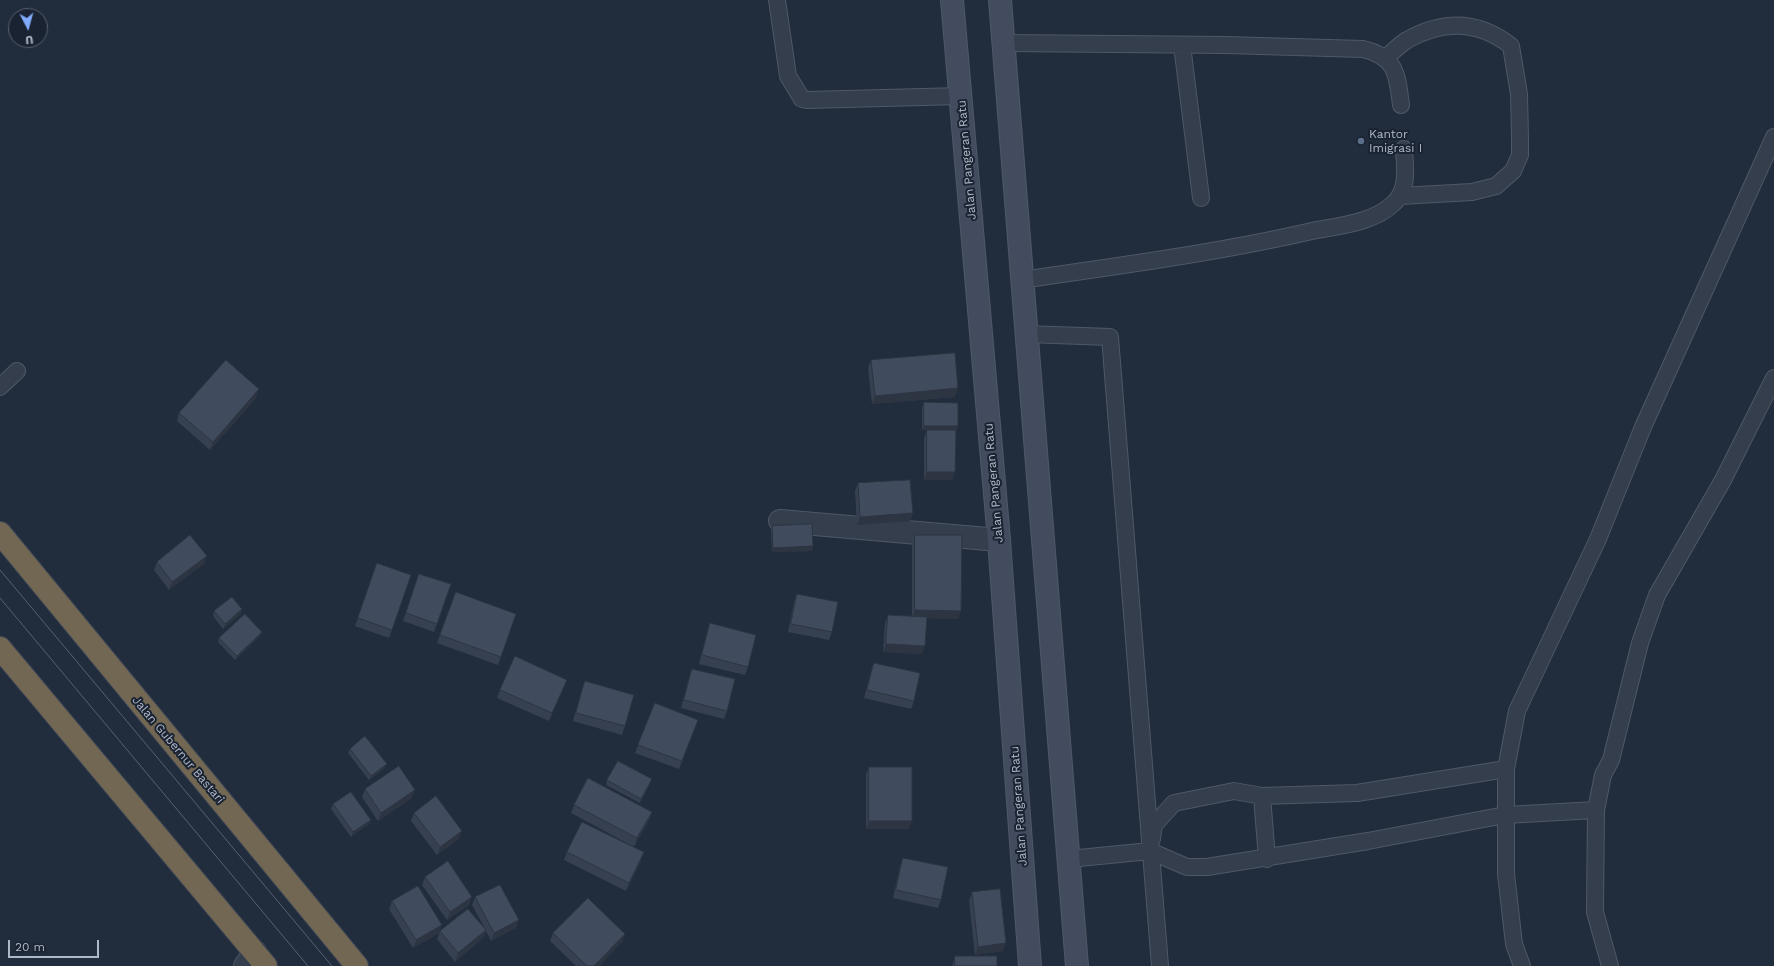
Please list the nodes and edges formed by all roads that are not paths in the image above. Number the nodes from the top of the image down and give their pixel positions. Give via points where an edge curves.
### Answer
1 (777, 0) edge
2 (952, 0) edge
3 (1000, 0) edge
4 (1004, 43) junction
5 (1182, 44) junction
6 (1385, 58) junction
7 (961, 96) junction
8 (1401, 105) dead end
9 (1774, 137) edge
10 (1404, 149) dead end
11 (1400, 196) junction
12 (1201, 198) dead end
13 (1021, 280) junction
14 (1026, 334) junction
15 (17, 371) dead end
16 (1774, 378) edge
17 (0, 387) edge
18 (780, 521) dead end
19 (0, 534) edge
20 (999, 540) junction
21 (0, 648) edge
22 (1506, 769) junction
23 (1262, 796) junction
24 (1596, 810) junction
25 (1505, 816) junction
26 (1150, 851) junction
27 (1069, 859) junction
28 (1267, 859) junction
29 (255, 961) edge
30 (357, 966) edge
31 (1030, 966) edge
32 (1078, 966) edge
33 (1160, 966) edge
34 (1522, 966) edge
35 (1610, 966) edge

1 - 7 lane via 788,76 802,98 807,100
2 - 7 street, Jalan Pangeran Ratu
3 - 4 street
4 - 5 lane
4 - 13 street
5 - 6 lane via 1363,49
5 - 12 lane
6 - 8 lane via 1397,75
6 - 11 lane via 1406,41 1431,30 1451,26 1474,26 1510,46 1519,94 1520,154 1512,171 1496,186 1472,192
7 - 20 street, Jalan Pangeran Ratu
9 - 22 lane via 1643,428 1598,539 1517,710
10 - 11 lane via 1405,178
11 - 13 lane via 1388,209 1376,215 1329,228 1245,246
13 - 14 street
14 - 26 lane via 1110,336
14 - 27 street
15 - 17 lane
16 - 24 lane via 1723,480 1657,595 1640,643
18 - 20 street
19 - 30 highway, Jalan Gubernur Bastari
20 - 31 street, Jalan Pangeran Ratu
21 - 29 highway
22 - 23 lane via 1357,793
22 - 25 lane
23 - 26 lane via 1234,791 1174,804 1154,825
23 - 28 lane
24 - 25 lane
24 - 35 lane via 1595,912
25 - 28 lane
25 - 34 lane via 1506,874 1514,944
26 - 27 lane
26 - 28 lane via 1187,866 1207,867
26 - 33 lane
27 - 32 street

